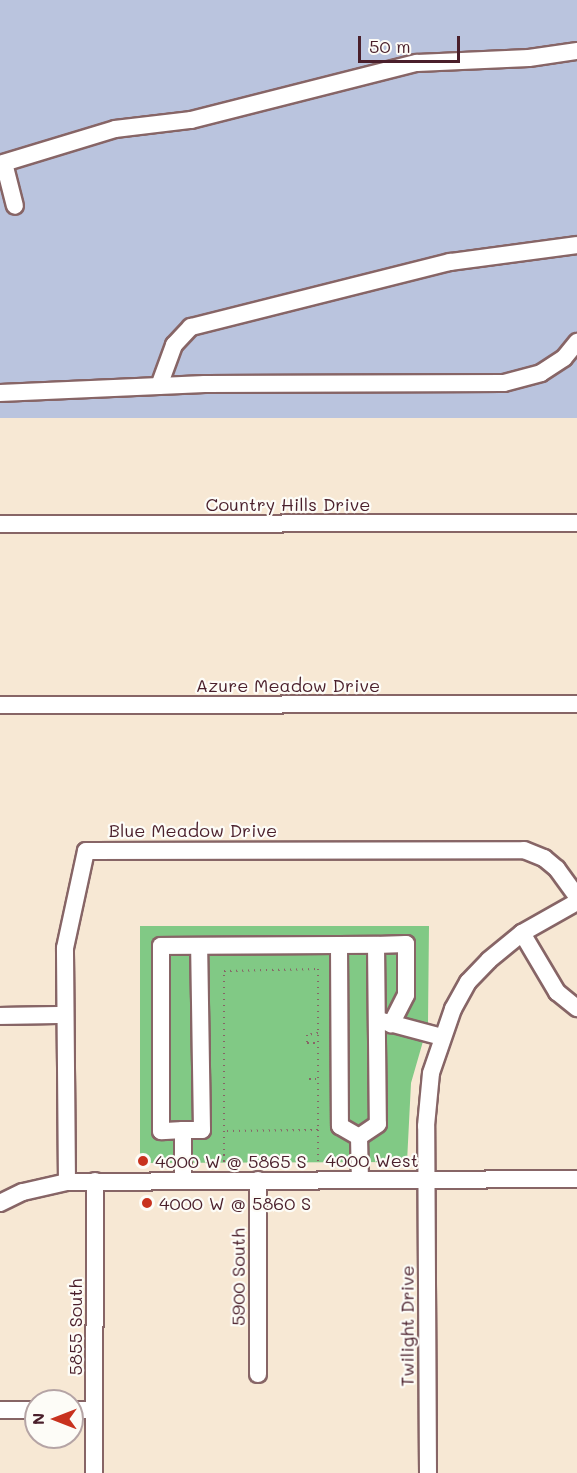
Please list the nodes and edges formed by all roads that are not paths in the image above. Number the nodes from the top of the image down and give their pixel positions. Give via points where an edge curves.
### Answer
1 (577, 51) edge
2 (2, 164) edge
3 (15, 206) dead end
4 (577, 245) edge
5 (577, 342) edge
6 (159, 386) junction
7 (0, 393) edge
8 (577, 523) edge
9 (0, 524) edge
10 (577, 704) edge
11 (0, 705) edge
12 (577, 897) edge
13 (577, 902) edge
14 (522, 933) junction
15 (339, 945) junction
16 (376, 945) junction
17 (200, 946) junction
18 (577, 1008) edge
19 (65, 1015) junction
20 (0, 1016) edge
21 (384, 1022) junction
22 (442, 1037) junction
23 (183, 1130) junction
24 (358, 1137) junction
25 (427, 1179) junction
26 (577, 1179) edge
27 (258, 1180) junction
28 (360, 1180) junction
29 (95, 1181) junction
30 (183, 1181) junction
31 (67, 1182) junction
32 (0, 1203) edge
33 (258, 1374) dead end
34 (0, 1410) edge
35 (24, 1410) edge
36 (84, 1410) edge
37 (94, 1410) junction
38 (94, 1473) edge
39 (428, 1473) edge

1 - 2 street via 529,58 417,63 191,120 115,129
2 - 3 street
4 - 6 street via 450,262 191,327 174,345
5 - 6 street via 564,358 541,373 504,383
6 - 7 street
8 - 9 street, Country Hills Drive
10 - 11 street, Azure Meadow Drive
12 - 19 street, Blue Meadow Drive via 556,868 524,850 86,851 65,948
13 - 14 street, Twilight Drive
14 - 18 street via 557,992
14 - 22 street, Twilight Drive via 468,982
15 - 16 street
15 - 17 street
15 - 24 street via 340,1126
16 - 21 street
16 - 21 street via 406,944 406,995
17 - 23 street via 202,1130
17 - 23 street via 161,946 162,1131
19 - 20 street
19 - 31 street, Blue Meadow Drive
21 - 22 street
21 - 24 street via 378,1124
22 - 25 street, Twilight Drive via 428,1099
23 - 30 street
24 - 28 street
25 - 26 street, 4000 West
25 - 28 street, 4000 West
25 - 39 street, Twilight Drive
27 - 28 street, 4000 West
27 - 30 street, 4000 West
27 - 33 street, 5900 South
29 - 30 street, 4000 West
29 - 31 street, 4000 West
29 - 37 street, 5855 South
31 - 32 street, 4000 West via 23,1192
34 - 35 street
36 - 37 street
37 - 38 street, 5855 South

